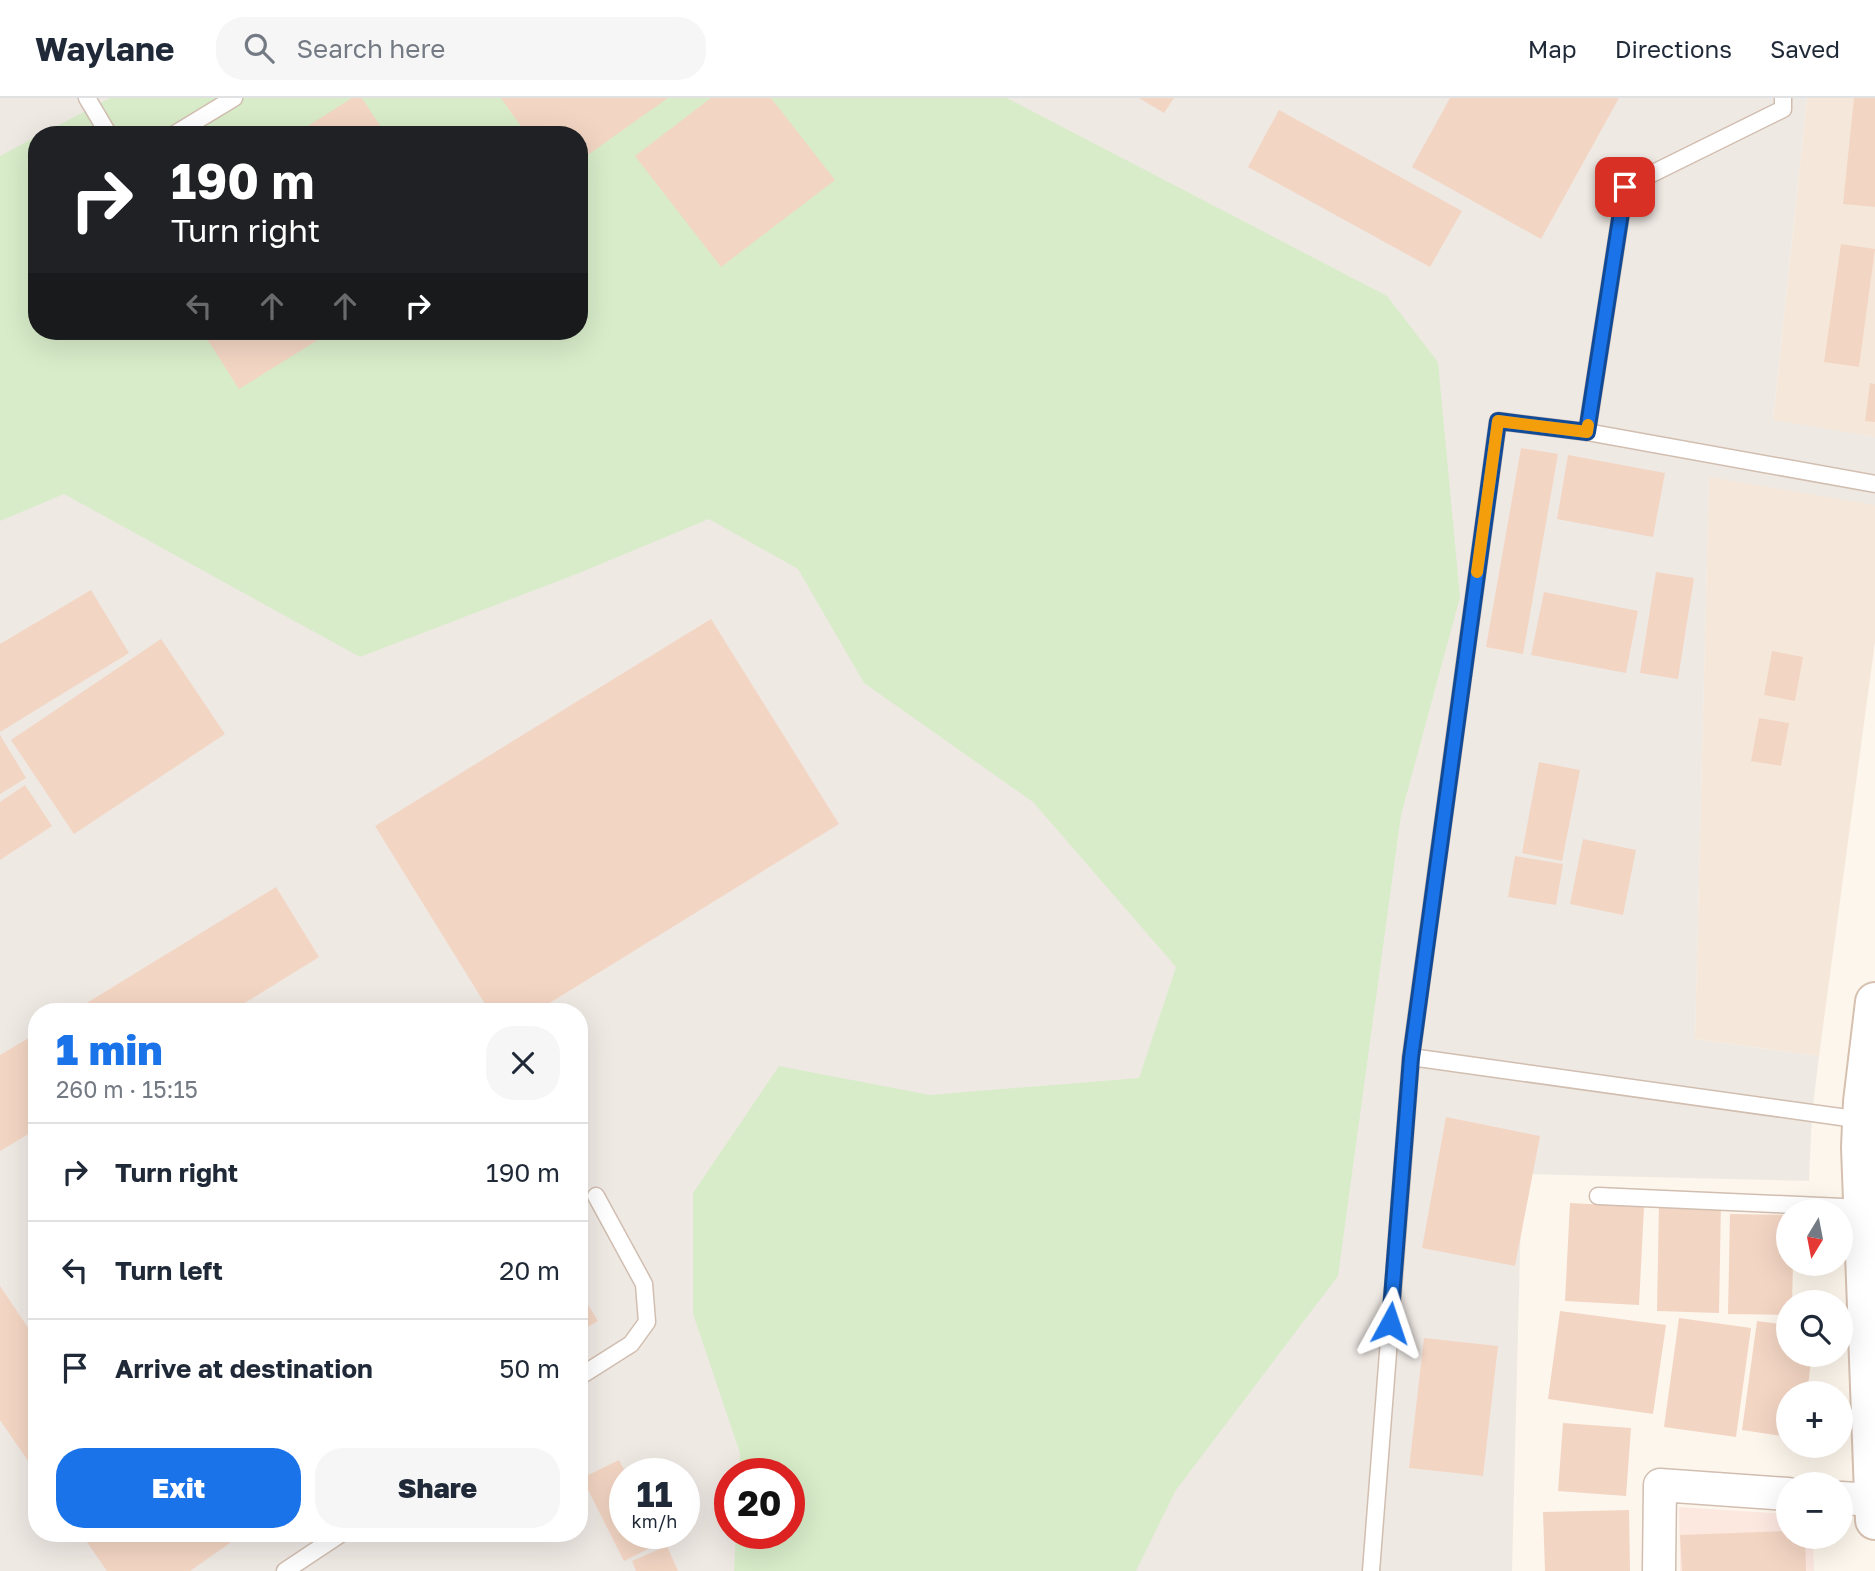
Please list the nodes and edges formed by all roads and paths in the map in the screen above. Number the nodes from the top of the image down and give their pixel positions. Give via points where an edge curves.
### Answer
1 (86, 98) edge
2 (234, 98) edge
3 (1783, 98) edge
4 (103, 126) edge
5 (188, 126) edge
6 (1587, 432) junction
7 (1875, 484) edge
8 (1875, 1002) edge
9 (1411, 1058) junction
10 (1867, 1124) edge
11 (596, 1196) dead end
12 (1598, 1196) dead end
13 (1864, 1208) junction
14 (588, 1371) edge
15 (1776, 1493) edge
16 (1853, 1499) edge
17 (1875, 1500) edge
18 (1875, 1520) edge
19 (328, 1542) edge
20 (285, 1571) edge
21 (1371, 1571) edge
22 (1659, 1571) edge

1 - 4 lane
2 - 5 lane
3 - 6 lane via 1783,109 1625,187
6 - 7 lane
6 - 9 lane via 1498,421
8 - 10 main road
9 - 10 lane
9 - 21 lane
10 - 13 main road
11 - 14 lane via 644,1284 647,1322 631,1344
12 - 13 lane
13 - 17 main road
15 - 22 street via 1660,1485
16 - 17 street
17 - 18 main road
19 - 20 lane

